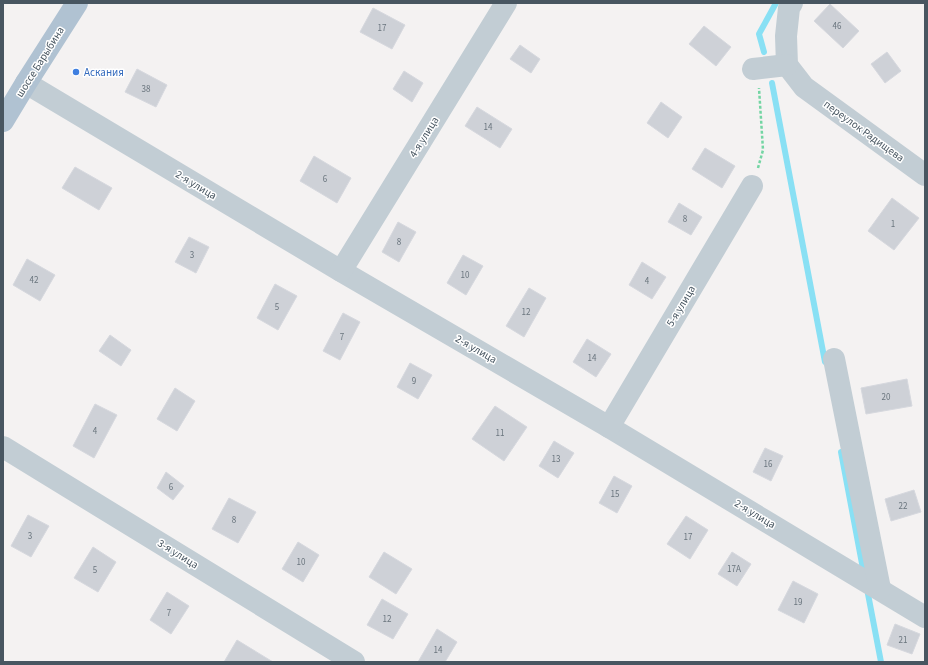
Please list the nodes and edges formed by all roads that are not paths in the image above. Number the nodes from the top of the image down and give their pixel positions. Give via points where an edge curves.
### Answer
1 (77, 3) edge
2 (506, 3) edge
3 (792, 3) edge
4 (787, 65) junction
5 (756, 69) road end
6 (26, 83) junction
7 (3, 121) edge
8 (925, 175) edge
9 (752, 186) road end
10 (341, 271) junction
11 (834, 359) dead end
12 (609, 427) junction
13 (3, 446) edge
14 (880, 589) junction
15 (925, 617) edge
16 (354, 662) edge

1 - 6 main road, шоссе Барыбина
2 - 10 street, 4-я улица
3 - 4 street via 789,8 786,36
4 - 5 street
4 - 8 street, переулок Радищева via 804,87
6 - 7 main road, шоссе Барыбина
6 - 10 street, 2-я улица
9 - 12 street, 5-я улица
10 - 12 street, 2-я улица
11 - 14 street
12 - 14 street, 2-я улица
13 - 16 street, 3-я улица
14 - 15 street, 2-я улица

